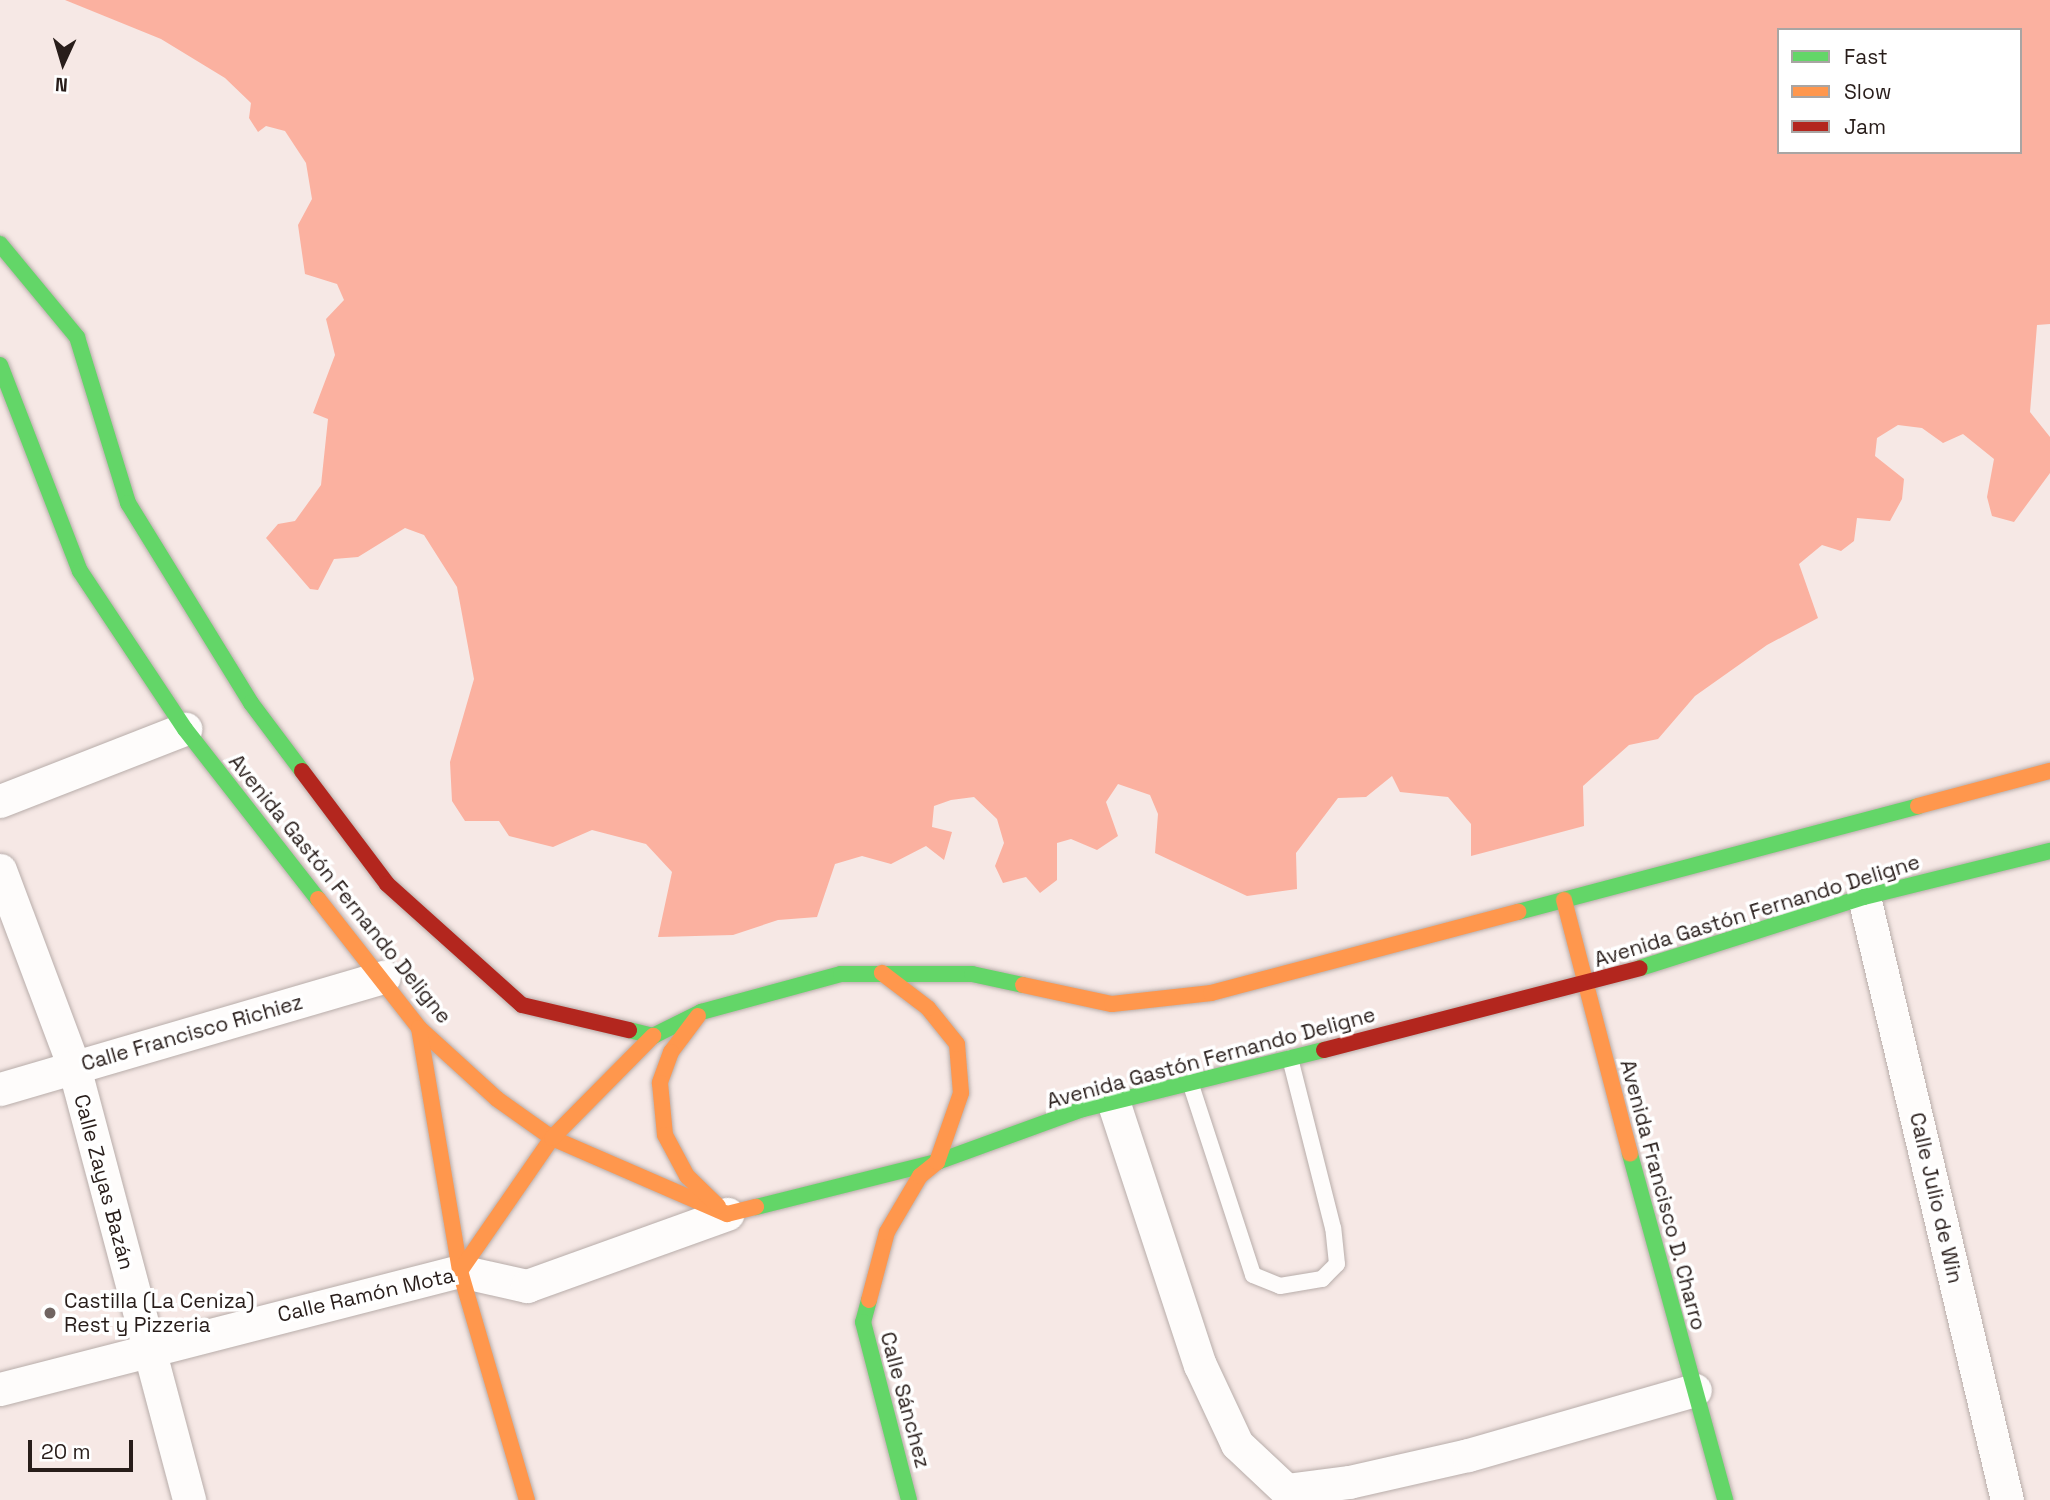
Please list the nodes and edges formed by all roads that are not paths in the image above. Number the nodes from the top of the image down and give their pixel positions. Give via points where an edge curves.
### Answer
1 (0, 243) edge
2 (0, 365) edge
3 (185, 729) junction
4 (2050, 771) edge
5 (0, 802) edge
6 (2050, 851) edge
7 (0, 870) edge
8 (1864, 897) junction
9 (1564, 900) junction
10 (882, 973) junction
11 (383, 977) junction
12 (1583, 986) junction
13 (701, 1012) junction
14 (419, 1028) junction
15 (653, 1036) junction
16 (1290, 1058) junction
17 (74, 1068) junction
18 (1191, 1082) junction
19 (0, 1089) edge
20 (1113, 1101) junction
21 (552, 1138) junction
22 (937, 1162) junction
23 (727, 1214) junction
24 (460, 1271) junction
25 (149, 1348) junction
26 (0, 1390) edge
27 (1695, 1390) junction
28 (188, 1500) edge
29 (527, 1500) edge
30 (909, 1500) edge
31 (1726, 1500) edge
32 (2007, 1500) edge

1 - 15 main road, Avenida Gastón Fernando Deligne via 77,337 128,503 251,703 387,884 522,1005
2 - 3 main road, Avenida Gastón Fernando Deligne via 80,571
3 - 5 street
3 - 11 main road, Avenida Gastón Fernando Deligne
4 - 9 main road
6 - 8 main road, Avenida Gastón Fernando Deligne
7 - 17 street, Calle Zayas Bazán
8 - 12 main road, Avenida Gastón Fernando Deligne
8 - 32 street, Calle Julio de Win
9 - 10 main road via 1211,993 1124,1003 972,974
9 - 12 main road, Avenida Francisco D. Charro
10 - 13 main road via 841,974
10 - 22 main road via 928,1008 957,1044 961,1093
11 - 14 main road, Avenida Gastón Fernando Deligne
11 - 17 street, Calle Francisco Richiez
12 - 16 main road, Avenida Gastón Fernando Deligne
12 - 27 main road, Avenida Francisco D. Charro
13 - 15 main road
13 - 23 main road via 671,1052 660,1083 666,1135 687,1176
14 - 21 main road, Avenida Gastón Fernando Deligne via 497,1099
14 - 24 main road
15 - 21 main road
16 - 18 main road, Avenida Gastón Fernando Deligne
16 - 18 lane via 1333,1228 1337,1264 1322,1279 1280,1286 1253,1275
17 - 19 street, Calle Francisco Richiez
17 - 25 street, Calle Zayas Bazán
18 - 20 main road, Avenida Gastón Fernando Deligne
20 - 22 main road, Avenida Gastón Fernando Deligne
20 - 27 street via 1200,1365 1237,1444 1286,1490 1349,1482 1468,1455
21 - 23 main road, Avenida Gastón Fernando Deligne
21 - 24 main road
22 - 23 main road, Avenida Gastón Fernando Deligne
22 - 30 main road, Calle Sánchez via 920,1176 887,1232 863,1322
23 - 24 street, Calle Ramón Mota via 527,1286
24 - 25 street, Calle Ramón Mota
24 - 29 main road
25 - 26 street, Calle Ramón Mota
25 - 28 street, Calle Zayas Bazán
27 - 31 main road, Avenida Francisco D. Charro

